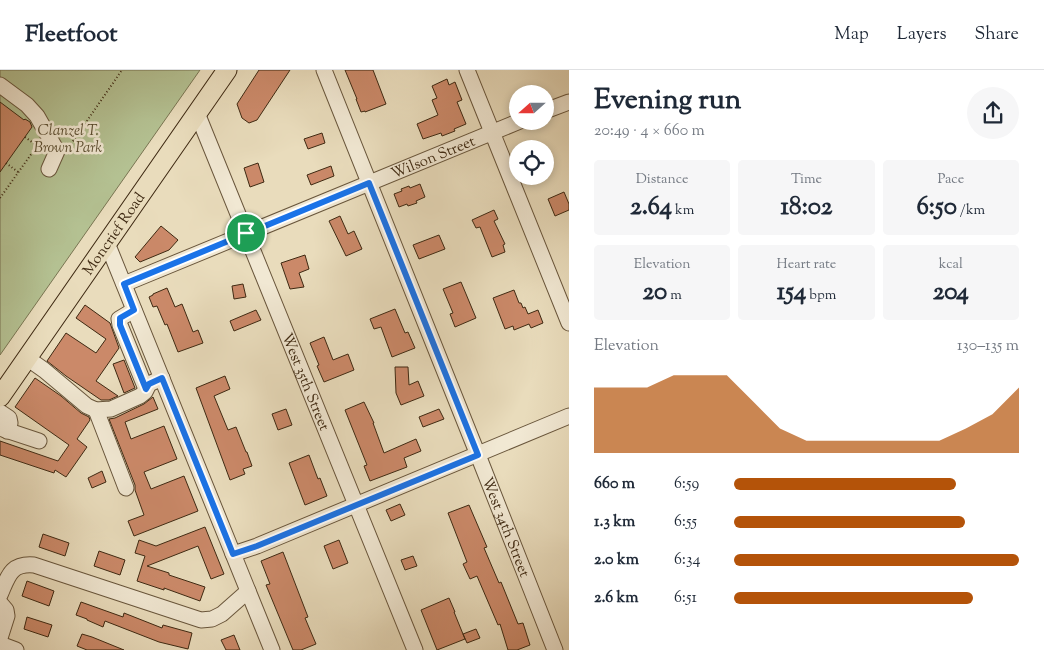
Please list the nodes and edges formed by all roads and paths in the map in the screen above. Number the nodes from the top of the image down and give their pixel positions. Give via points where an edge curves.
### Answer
1 (122, 70) edge
2 (227, 70) edge
3 (324, 70) edge
4 (467, 70) edge
5 (0, 85) edge
6 (569, 102) edge
7 (554, 108) edge
8 (197, 113) junction
9 (509, 125) edge
10 (492, 132) junction
11 (36, 146) dead end
12 (57, 151) junction
13 (6, 163) dead end
14 (49, 169) dead end
15 (18, 172) junction
16 (369, 183) junction
17 (0, 198) edge
18 (246, 233) junction
19 (107, 243) junction
20 (124, 284) junction
21 (134, 310) junction
22 (569, 324) edge
23 (27, 358) junction
24 (162, 378) junction
25 (146, 389) junction
26 (0, 397) edge
27 (96, 410) junction
28 (0, 412) edge
29 (569, 416) edge
30 (4, 429) edge
31 (39, 441) dead end
32 (478, 455) junction
33 (126, 488) dead end
34 (356, 505) junction
35 (233, 554) junction
36 (248, 591) junction
37 (0, 595) edge
38 (0, 603) edge
39 (0, 638) edge
40 (0, 644) edge
41 (16, 650) edge
42 (272, 650) edge
43 (415, 650) edge
44 (556, 650) edge

1 - 12 path via 69,147
2 - 8 main road, Moncrief Road
3 - 16 street, West 34th Street
4 - 10 street
5 - 12 street via 37,116
6 - 7 street
8 - 18 street, West 35th Street
8 - 19 main road, Moncrief Road
9 - 10 street, Wilson Street
10 - 16 street, Wilson Street
10 - 22 street
11 - 15 path
12 - 14 street
13 - 15 path
15 - 17 path
16 - 18 street, Wilson Street
16 - 32 street, West 34th Street
18 - 20 street, Wilson Street
18 - 34 street, West 35th Street
19 - 20 street
19 - 23 main road, Moncrief Road
20 - 21 street
21 - 24 street
21 - 25 street via 120,318 120,325
23 - 26 main road, Moncrief Road
23 - 27 street
24 - 25 street
24 - 35 street
25 - 27 street via 140,396 111,409
27 - 33 street
28 - 30 street via 9,418 10,423
29 - 32 street
30 - 31 street
32 - 34 street
32 - 44 street, West 34th Street
34 - 35 street
34 - 43 street, West 35th Street
35 - 36 street
36 - 37 street via 222,614 201,620 26,564 14,568
36 - 42 street
38 - 39 street via 7,616
40 - 41 street

